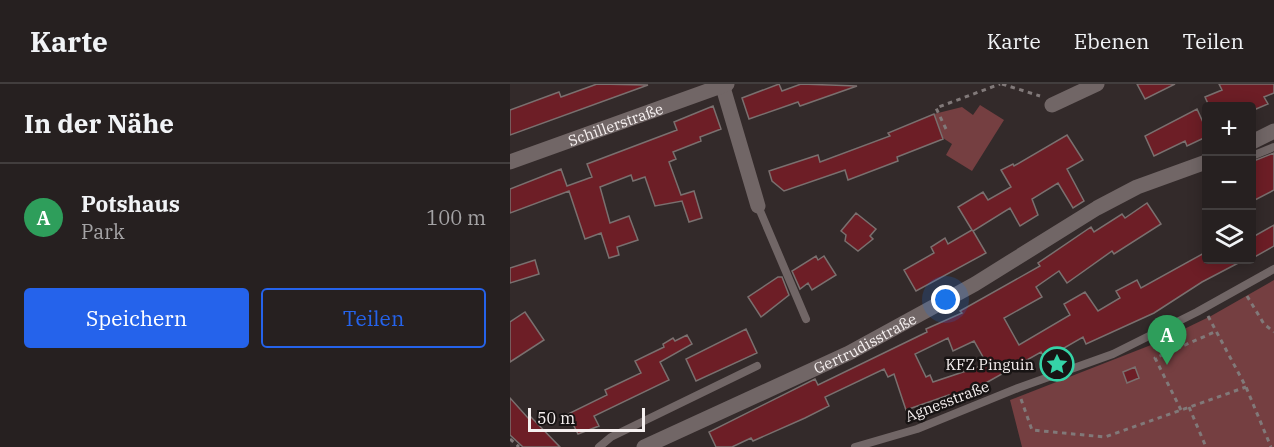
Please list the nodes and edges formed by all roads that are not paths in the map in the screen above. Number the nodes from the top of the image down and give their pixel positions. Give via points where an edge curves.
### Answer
1 (1097, 84) edge
2 (724, 85) edge
3 (1046, 101) road end
4 (1274, 131) edge
5 (1256, 140) edge
6 (1274, 147) edge
7 (1256, 154) edge
8 (510, 162) edge
9 (1202, 164) edge
10 (758, 206) joint
11 (1274, 268) edge
12 (806, 319) dead end
13 (757, 366) dead end
14 (599, 447) edge
15 (644, 447) edge
16 (855, 447) edge

1 - 3 street
2 - 8 street, Schillerstraße
2 - 10 street, Schillerstraße
4 - 5 street
6 - 7 lane
9 - 15 street, Gertrudisstraße via 1096,208 975,284 849,353
10 - 12 lane
11 - 16 lane, Agnesstraße via 1113,354 917,429
13 - 14 lane via 611,437

